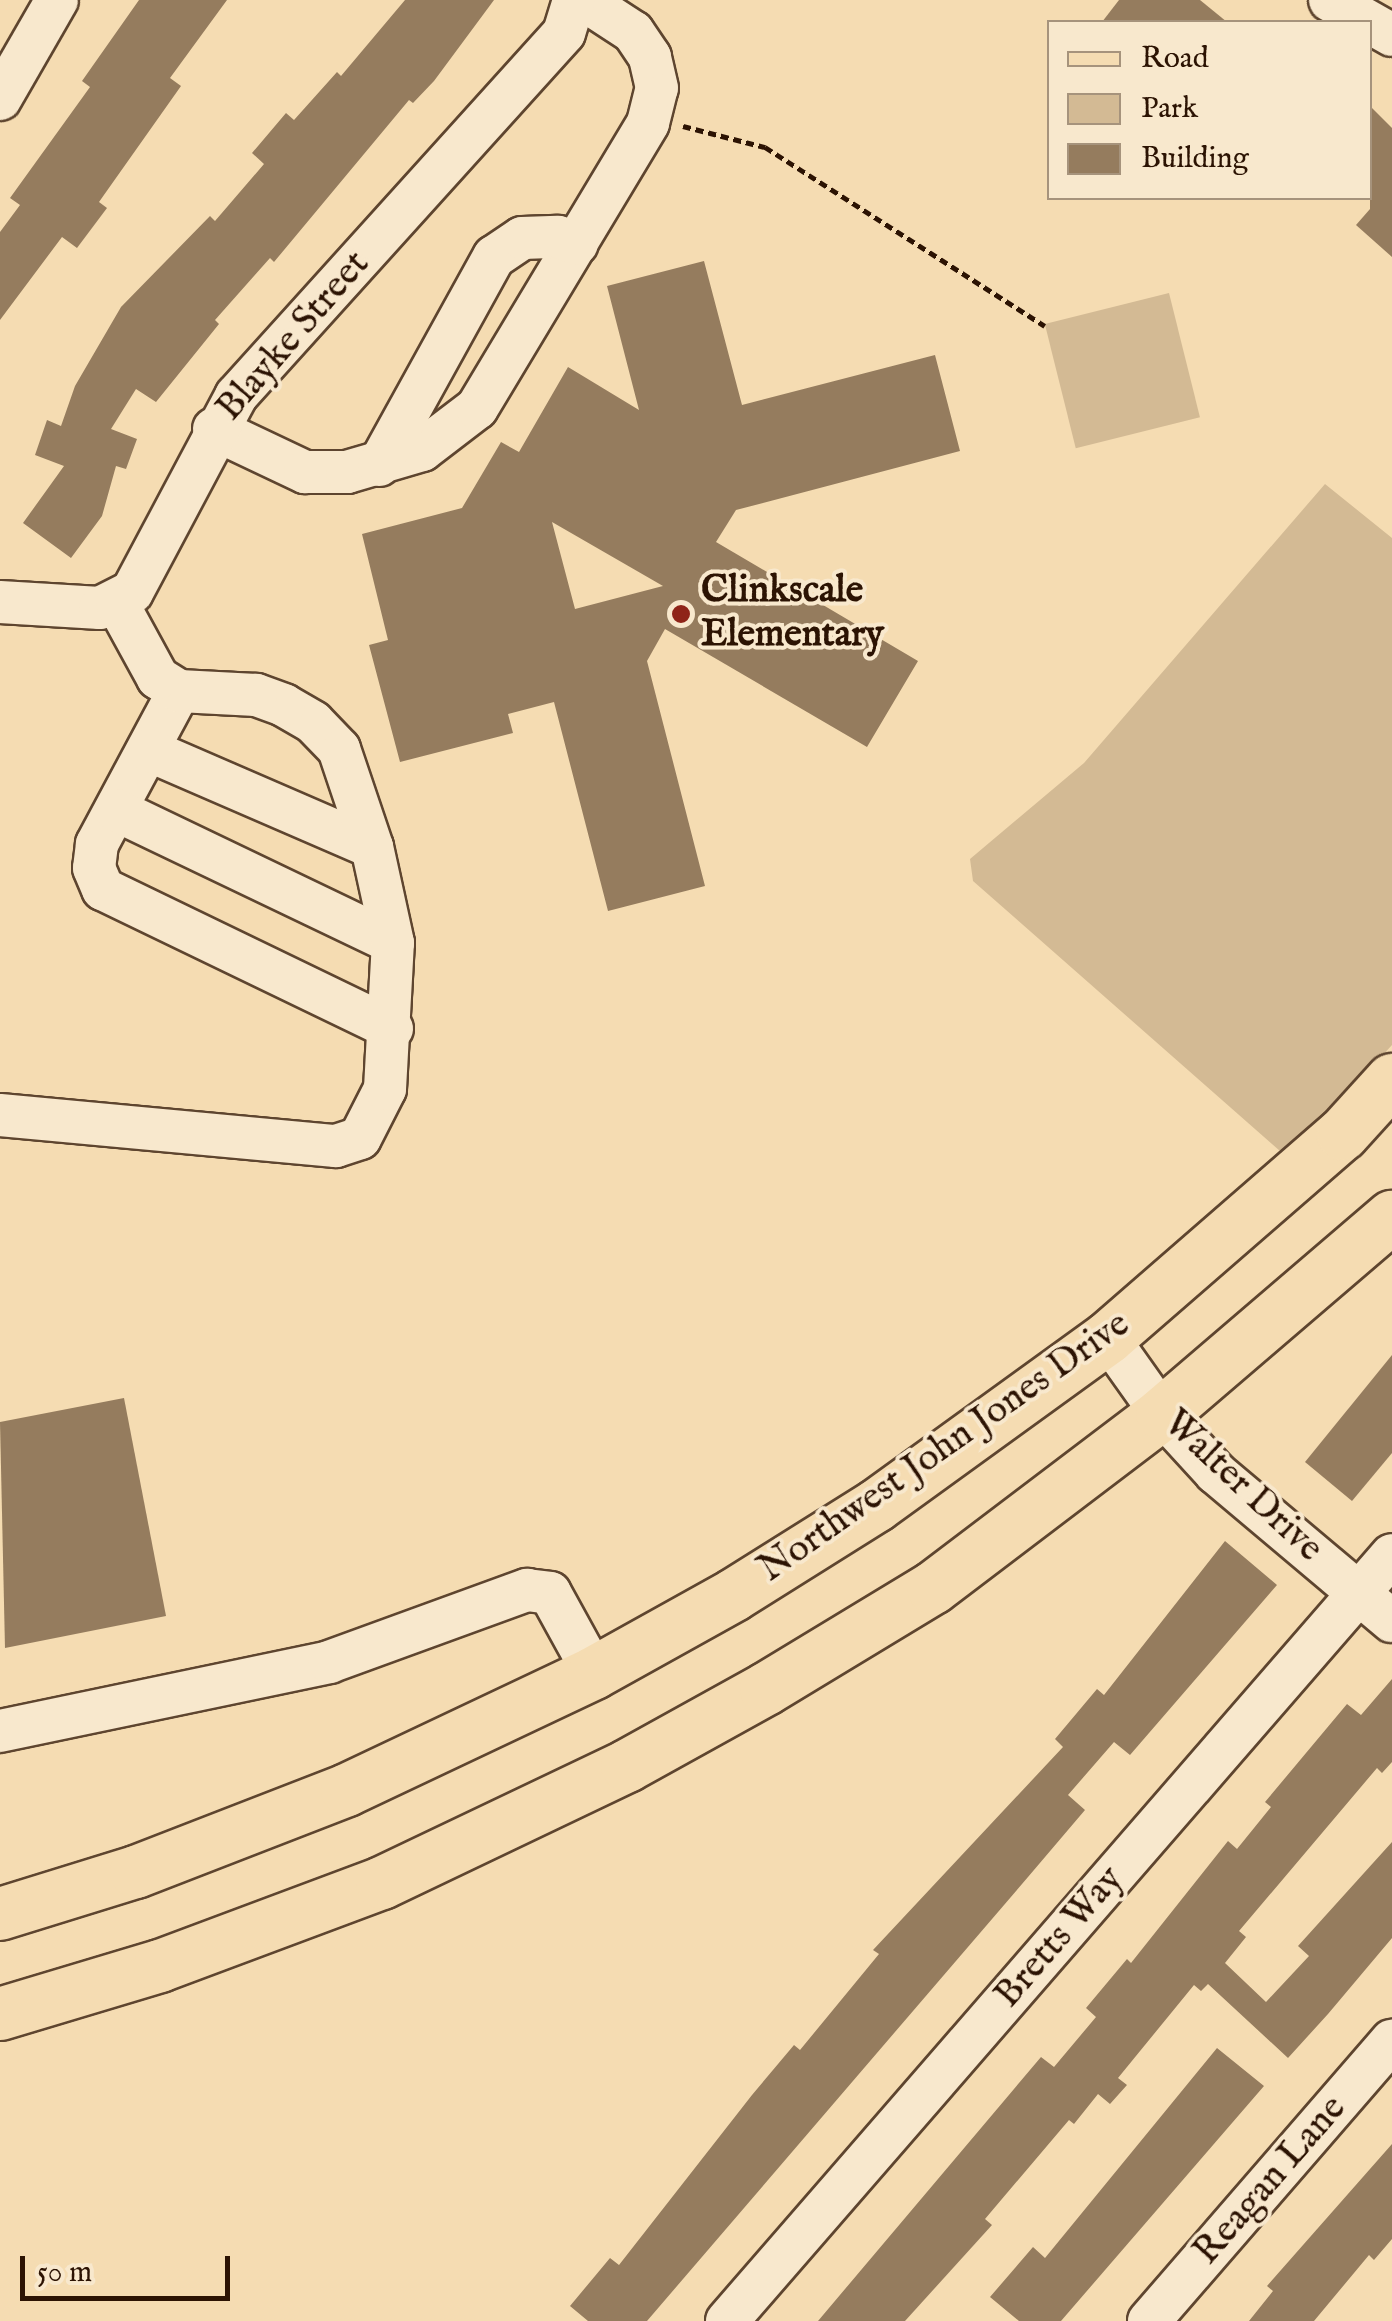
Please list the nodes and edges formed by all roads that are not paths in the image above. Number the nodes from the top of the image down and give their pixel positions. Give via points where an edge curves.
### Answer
1 (57, 0) edge
2 (574, 0) edge
3 (584, 0) edge
4 (1330, 0) edge
5 (1365, 20) edge
6 (0, 100) edge
7 (577, 244) junction
8 (214, 429) junction
9 (379, 465) junction
10 (0, 602) edge
11 (117, 603) junction
12 (179, 691) junction
13 (148, 750) junction
14 (116, 810) junction
15 (372, 847) junction
16 (393, 943) junction
17 (392, 1029) junction
18 (1392, 1080) edge
19 (0, 1115) edge
20 (1392, 1218) edge
21 (1108, 1338) junction
22 (1162, 1414) junction
23 (1392, 1554) edge
24 (1359, 1593) junction
25 (1392, 1621) edge
26 (594, 1673) junction
27 (0, 1731) edge
28 (0, 1914) edge
29 (0, 2014) edge
30 (1392, 2040) edge
31 (727, 2321) edge
32 (1150, 2321) edge

1 - 6 street
2 - 8 street, Blayke Street via 564,33 236,396
3 - 7 street via 633,32 650,57 657,88 648,124
4 - 5 street
7 - 9 street via 478,408 422,450
7 - 9 street via 522,238 494,256
8 - 9 street via 305,472
8 - 11 street, Blayke Street via 142,577
10 - 11 street via 74,609
11 - 12 street via 158,678
12 - 13 street
12 - 15 street via 256,695 313,722 338,750
13 - 14 street
13 - 15 street
14 - 16 street
14 - 17 street via 94,868 103,889
15 - 16 street
16 - 17 street
17 - 19 street via 384,1089 360,1138 336,1146
18 - 21 main road, Northwest John Jones Drive via 1329,1146
20 - 22 main road
21 - 22 street, Walter Drive
21 - 26 main road, Northwest John Jones Drive via 876,1506
22 - 24 street, Walter Drive via 1216,1473
22 - 29 main road via 932,1588 627,1766 382,1883 160,1966
23 - 24 street, Bretts Way
24 - 25 street, Walter Drive
24 - 31 street, Bretts Way
26 - 27 street via 550,1592 527,1590 329,1662
26 - 28 main road, Northwest John Jones Drive via 347,1790 136,1872
30 - 32 street, Reagan Lane

